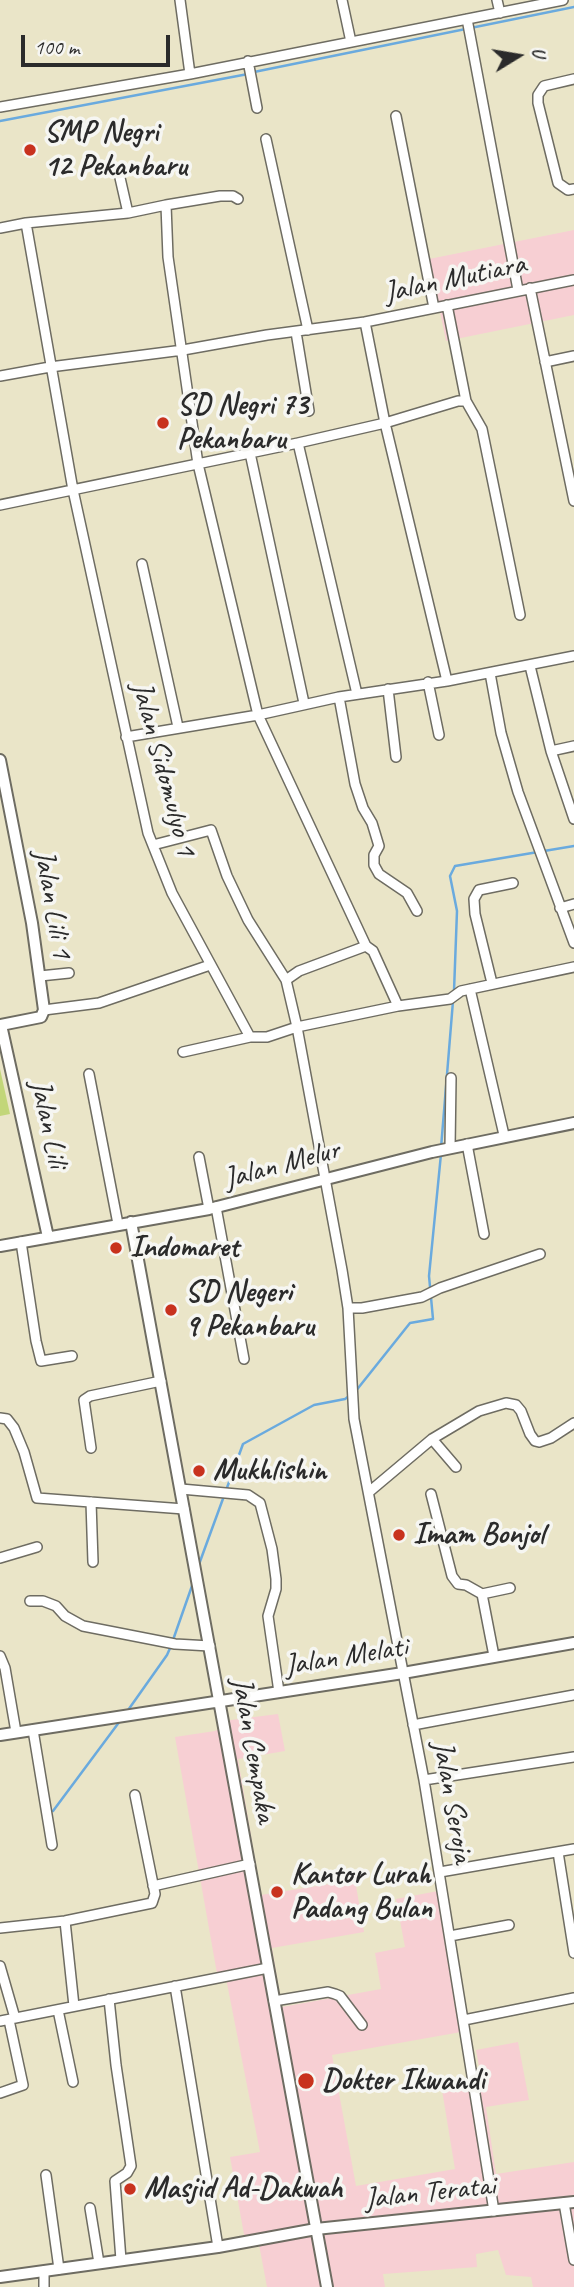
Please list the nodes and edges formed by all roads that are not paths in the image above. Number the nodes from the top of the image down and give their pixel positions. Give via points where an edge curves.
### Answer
1 (180, 0) edge
2 (342, 0) edge
3 (497, 0) edge
4 (563, 0) edge
5 (500, 13) junction
6 (467, 19) junction
7 (351, 42) junction
8 (248, 61) junction
9 (190, 74) junction
10 (574, 79) edge
11 (0, 107) edge
12 (257, 108) dead end
13 (396, 116) dead end
14 (266, 139) dead end
15 (118, 169) dead end
16 (574, 189) edge
17 (238, 199) dead end
18 (166, 205) junction
19 (128, 213) junction
20 (26, 223) junction
21 (0, 228) edge
22 (574, 279) edge
23 (530, 288) junction
24 (517, 290) junction
25 (447, 305) junction
26 (434, 308) junction
27 (365, 322) junction
28 (308, 330) junction
29 (296, 332) junction
30 (183, 350) junction
31 (574, 356) edge
32 (545, 362) junction
33 (50, 367) junction
34 (0, 376) edge
35 (466, 401) junction
36 (309, 411) dead end
37 (385, 423) junction
38 (298, 443) junction
39 (250, 453) junction
40 (198, 464) junction
41 (572, 486) edge
42 (73, 490) junction
43 (574, 501) edge
44 (0, 505) edge
45 (142, 564) dead end
46 (520, 615) dead end
47 (574, 656) edge
48 (530, 666) junction
49 (490, 673) junction
50 (447, 681) junction
51 (428, 682) junction
52 (388, 689) junction
53 (357, 694) junction
54 (339, 697) junction
55 (304, 703) junction
56 (258, 715) junction
57 (178, 727) junction
58 (439, 735) dead end
59 (126, 737) junction
60 (574, 746) edge
61 (551, 751) junction
62 (396, 757) dead end
63 (0, 760) edge
64 (574, 819) edge
65 (153, 845) junction
66 (513, 883) dead end
67 (574, 904) edge
68 (559, 908) junction
69 (417, 911) dead end
70 (574, 943) edge
71 (366, 946) junction
72 (210, 965) junction
73 (574, 967) edge
74 (69, 973) dead end
75 (40, 976) junction
76 (286, 980) junction
77 (492, 983) junction
78 (466, 990) junction
79 (398, 1006) junction
80 (44, 1010) junction
81 (1, 1023) edge
82 (297, 1027) junction
83 (250, 1037) junction
84 (183, 1052) dead end
85 (89, 1074) dead end
86 (451, 1079) dead end
87 (574, 1123) edge
88 (504, 1136) junction
89 (467, 1144) junction
90 (447, 1149) junction
91 (199, 1157) dead end
92 (325, 1177) junction
93 (212, 1208) junction
94 (131, 1223) junction
95 (118, 1224) junction
96 (484, 1234) dead end
97 (48, 1237) junction
98 (21, 1242) junction
99 (0, 1246) edge
100 (540, 1254) dead end
101 (348, 1308) junction
102 (72, 1356) dead end
103 (244, 1359) dead end
104 (161, 1381) junction
105 (0, 1418) edge
106 (574, 1423) edge
107 (432, 1439) junction
108 (91, 1448) dead end
109 (456, 1467) dead end
110 (181, 1489) junction
111 (369, 1492) junction
112 (432, 1494) dead end
113 (91, 1502) junction
114 (184, 1509) junction
115 (37, 1547) dead end
116 (0, 1558) edge
117 (93, 1562) dead end
118 (510, 1588) dead end
119 (482, 1594) junction
120 (30, 1601) dead end
121 (574, 1643) edge
122 (210, 1646) junction
123 (0, 1656) edge
124 (494, 1656) junction
125 (403, 1673) junction
126 (279, 1692) junction
127 (574, 1695) edge
128 (219, 1702) junction
129 (414, 1725) junction
130 (33, 1730) junction
131 (16, 1732) junction
132 (0, 1735) edge
133 (574, 1757) edge
134 (424, 1780) junction
135 (135, 1795) dead end
136 (52, 1845) dead end
137 (574, 1849) edge
138 (558, 1852) junction
139 (250, 1864) junction
140 (440, 1872) junction
141 (153, 1886) junction
142 (65, 1921) junction
143 (509, 1925) dead end
144 (572, 1926) edge
145 (0, 1928) edge
146 (450, 1936) junction
147 (574, 1953) edge
148 (0, 1966) edge
149 (268, 1968) junction
150 (175, 1986) junction
151 (574, 1998) edge
152 (109, 1999) junction
153 (274, 2001) junction
154 (74, 2007) junction
155 (58, 2010) junction
156 (8, 2020) edge
157 (464, 2020) junction
158 (362, 2025) dead end
159 (73, 2082) dead end
160 (0, 2093) edge
161 (46, 2175) dead end
162 (569, 2203) edge
163 (90, 2207) dead end
164 (494, 2211) junction
165 (316, 2229) junction
166 (218, 2247) junction
167 (121, 2260) junction
168 (574, 2260) edge
169 (99, 2263) junction
170 (58, 2269) junction
171 (44, 2271) junction
172 (0, 2277) edge
173 (44, 2287) edge
174 (327, 2287) edge

1 - 9 street
2 - 7 street
3 - 5 street
4 - 5 street
5 - 6 street
6 - 7 street
6 - 24 street
7 - 8 street
8 - 9 street
8 - 12 street
9 - 11 street
10 - 16 street via 544,86 538,95 558,183
13 - 26 street
14 - 28 street
15 - 19 street
17 - 18 street
18 - 19 street
18 - 30 street
19 - 20 street
20 - 21 street
20 - 33 street, Jalan Sidomulyo 1
22 - 23 street, Jalan Mutiara
23 - 24 street, Jalan Mutiara
23 - 32 street
24 - 25 street, Jalan Mutiara
25 - 26 street, Jalan Mutiara
25 - 35 street
26 - 27 street, Jalan Mutiara
27 - 28 street
27 - 37 street, Jalan Mutiara
28 - 29 street
29 - 30 street
29 - 36 street
30 - 33 street
30 - 40 street
31 - 32 street
32 - 41 street
33 - 34 street
33 - 42 street, Jalan Sidomulyo 1
35 - 37 street
35 - 46 street via 482,429
37 - 38 street
37 - 50 street, Jalan Mutiara
38 - 39 street
38 - 53 street
39 - 40 street
39 - 55 street
40 - 42 street
40 - 56 street
41 - 43 street
42 - 44 street
42 - 59 street, Jalan Sidomulyo 1
45 - 57 street
47 - 48 street
48 - 49 street
48 - 61 street
49 - 50 street
49 - 68 street via 507,756
50 - 51 street
51 - 52 street
51 - 58 street
52 - 53 street
52 - 62 street
53 - 54 street
54 - 55 street
54 - 69 street via 355,784 379,846 374,865 379,874 407,893
55 - 56 street
56 - 57 street
56 - 71 street
57 - 59 street
59 - 65 street, Jalan Sidomulyo 1
60 - 61 street
61 - 64 street
63 - 75 street, Jalan Lili 1
65 - 72 street, Jalan Sidomulyo 1
65 - 76 street via 211,830 247,920
66 - 77 street via 477,890 474,899
67 - 68 street
68 - 70 street
71 - 76 street
71 - 79 street via 373,951
72 - 80 street via 99,1003
72 - 83 street, Jalan Sidomulyo 1
73 - 77 street
74 - 75 street
75 - 80 street, Jalan Lili 1
76 - 82 street
77 - 78 street
78 - 79 street via 450,999
78 - 88 street
79 - 82 street
80 - 81 street via 41,1017
81 - 97 street, Jalan Lili
82 - 83 street via 267,1037
82 - 92 street
83 - 84 street
85 - 95 street
86 - 90 street
87 - 88 street, Jalan Melur
88 - 89 street, Jalan Melur
89 - 90 street, Jalan Melur
89 - 96 street
90 - 92 street, Jalan Melur
91 - 93 street
92 - 93 street, Jalan Melur
92 - 101 street
93 - 94 street, Jalan Melur
93 - 103 street
94 - 95 street, Jalan Melur
94 - 104 street, Jalan Cempaka
95 - 97 street, Jalan Melur
97 - 98 street, Jalan Melur
98 - 99 street, Jalan Melur
98 - 102 street via 40,1360
100 - 101 street via 422,1297
101 - 111 street, Jalan Seroja via 354,1419
104 - 108 street via 84,1400
104 - 110 street, Jalan Cempaka
105 - 113 street via 14,1428 37,1498
106 - 107 street via 551,1438 535,1441 521,1410 506,1403 465,1418
107 - 109 street
107 - 111 street
110 - 114 street, Jalan Cempaka
110 - 126 street via 248,1495 260,1503 272,1549 276,1589 268,1616
111 - 125 street, Jalan Seroja
112 - 119 street via 452,1576 458,1584
113 - 114 street
113 - 117 street
114 - 122 street, Jalan Cempaka
115 - 116 street
118 - 119 street
119 - 124 street
120 - 122 street via 56,1606 83,1626
121 - 124 street, Jalan Melati
122 - 128 street, Jalan Cempaka
123 - 131 street
124 - 125 street, Jalan Melati
125 - 126 street, Jalan Melati
125 - 129 street, Jalan Seroja
126 - 128 street, Jalan Melati
127 - 129 street
128 - 130 street, Jalan Melati
128 - 139 street, Jalan Cempaka
129 - 134 street, Jalan Seroja
130 - 131 street, Jalan Melati
130 - 136 street
131 - 132 street, Jalan Melati
133 - 134 street
134 - 140 street, Jalan Seroja
135 - 141 street
137 - 138 street
138 - 140 street
138 - 144 street
139 - 141 street
139 - 149 street, Jalan Cempaka
140 - 146 street, Jalan Seroja
141 - 142 street via 152,1903
142 - 145 street
142 - 154 street
143 - 146 street
144 - 147 street
146 - 157 street, Jalan Seroja
148 - 156 street
149 - 150 street
149 - 153 street, Jalan Cempaka
150 - 152 street
150 - 166 street
151 - 157 street
152 - 154 street
152 - 167 street via 131,2166 115,2181
153 - 158 street via 335,1994
153 - 165 street, Jalan Cempaka
154 - 155 street
155 - 156 street
155 - 159 street
156 - 160 street via 23,2085
157 - 164 street, Jalan Seroja
161 - 170 street
162 - 164 street, Jalan Teratai
162 - 168 street
163 - 169 street
164 - 165 street, Jalan Teratai
165 - 166 street, Jalan Teratai
165 - 174 street, Jalan Cempaka
166 - 167 street, Jalan Teratai
167 - 169 street, Jalan Teratai
169 - 170 street, Jalan Teratai
170 - 171 street, Jalan Teratai
171 - 172 street, Jalan Teratai
171 - 173 street

